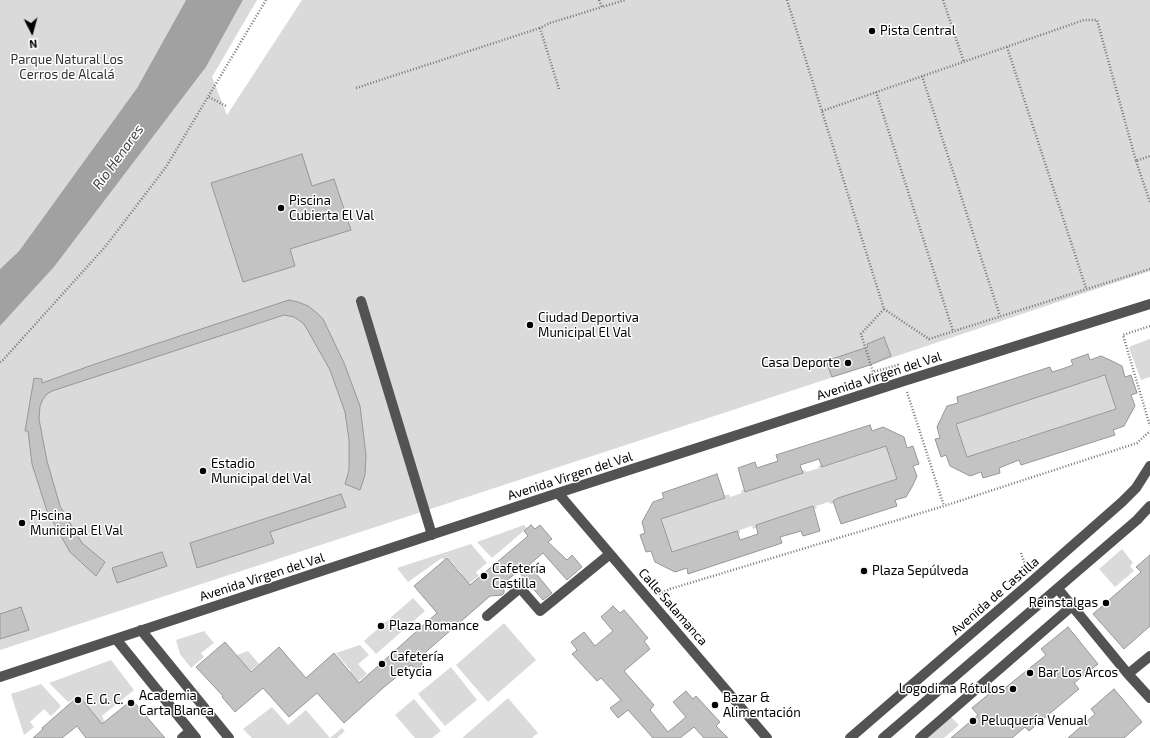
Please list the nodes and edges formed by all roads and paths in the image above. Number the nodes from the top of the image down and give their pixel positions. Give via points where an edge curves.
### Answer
1 (266, 0) edge
2 (600, 0) edge
3 (625, 0) edge
4 (787, 0) edge
5 (943, 0) edge
6 (602, 7) junction
7 (540, 28) junction
8 (1007, 47) junction
9 (964, 62) junction
10 (922, 76) junction
11 (356, 88) dead end
12 (559, 89) dead end
13 (876, 92) junction
14 (208, 97) junction
15 (226, 106) dead end
16 (822, 111) junction
17 (1150, 156) edge
18 (1136, 161) junction
19 (1150, 202) edge
20 (1150, 269) edge
21 (1086, 288) junction
22 (361, 301) dead end
23 (1150, 304) edge
24 (884, 309) junction
25 (1000, 316) junction
26 (1150, 326) edge
27 (953, 331) junction
28 (0, 362) edge
29 (904, 381) junction
30 (1150, 426) edge
31 (1150, 431) edge
32 (1150, 466) edge
33 (558, 493) junction
34 (944, 506) junction
35 (1150, 506) edge
36 (432, 535) junction
37 (610, 554) junction
38 (1058, 589) junction
39 (648, 598) junction
40 (1072, 606) junction
41 (487, 616) dead end
42 (141, 630) junction
43 (116, 639) junction
44 (1150, 656) edge
45 (1128, 674) junction
46 (0, 677) edge
47 (1150, 698) edge
48 (189, 736) edge
49 (229, 738) edge
50 (767, 738) edge
51 (850, 738) edge
52 (884, 738) edge
53 (920, 738) edge

1 - 14 path
2 - 6 path
3 - 6 path
4 - 16 path
5 - 9 path
6 - 7 path
7 - 11 path
7 - 12 path
8 - 9 path
8 - 18 path via 1084,20 1097,20
8 - 21 path
9 - 10 path
10 - 13 path
10 - 25 path
13 - 16 path
13 - 27 path
14 - 15 path
14 - 28 path via 166,167 105,247
16 - 24 path
17 - 18 path
18 - 19 path
20 - 21 path
21 - 25 path
22 - 36 street
23 - 29 street, Avenida Virgen del Val
24 - 27 path via 929,339
24 - 29 path via 861,334 873,372 898,364
25 - 27 path
26 - 30 path via 1123,335
29 - 33 street, Avenida Virgen del Val
29 - 34 path
31 - 34 path via 1137,443
32 - 51 street, Avenida de Castilla via 1136,488 1122,502
33 - 36 street, Avenida Virgen del Val
33 - 37 street, Calle Salamanca
34 - 39 path via 670,589
35 - 38 street
36 - 42 street, Avenida Virgen del Val
37 - 39 street, Calle Salamanca
37 - 41 street via 540,611 520,588
38 - 40 street
38 - 52 street
39 - 50 street, Calle Salamanca
40 - 45 street
40 - 53 street
42 - 43 street, Avenida Virgen del Val
42 - 49 street
43 - 46 street, Avenida Virgen del Val
43 - 48 street
44 - 45 street
45 - 47 street

